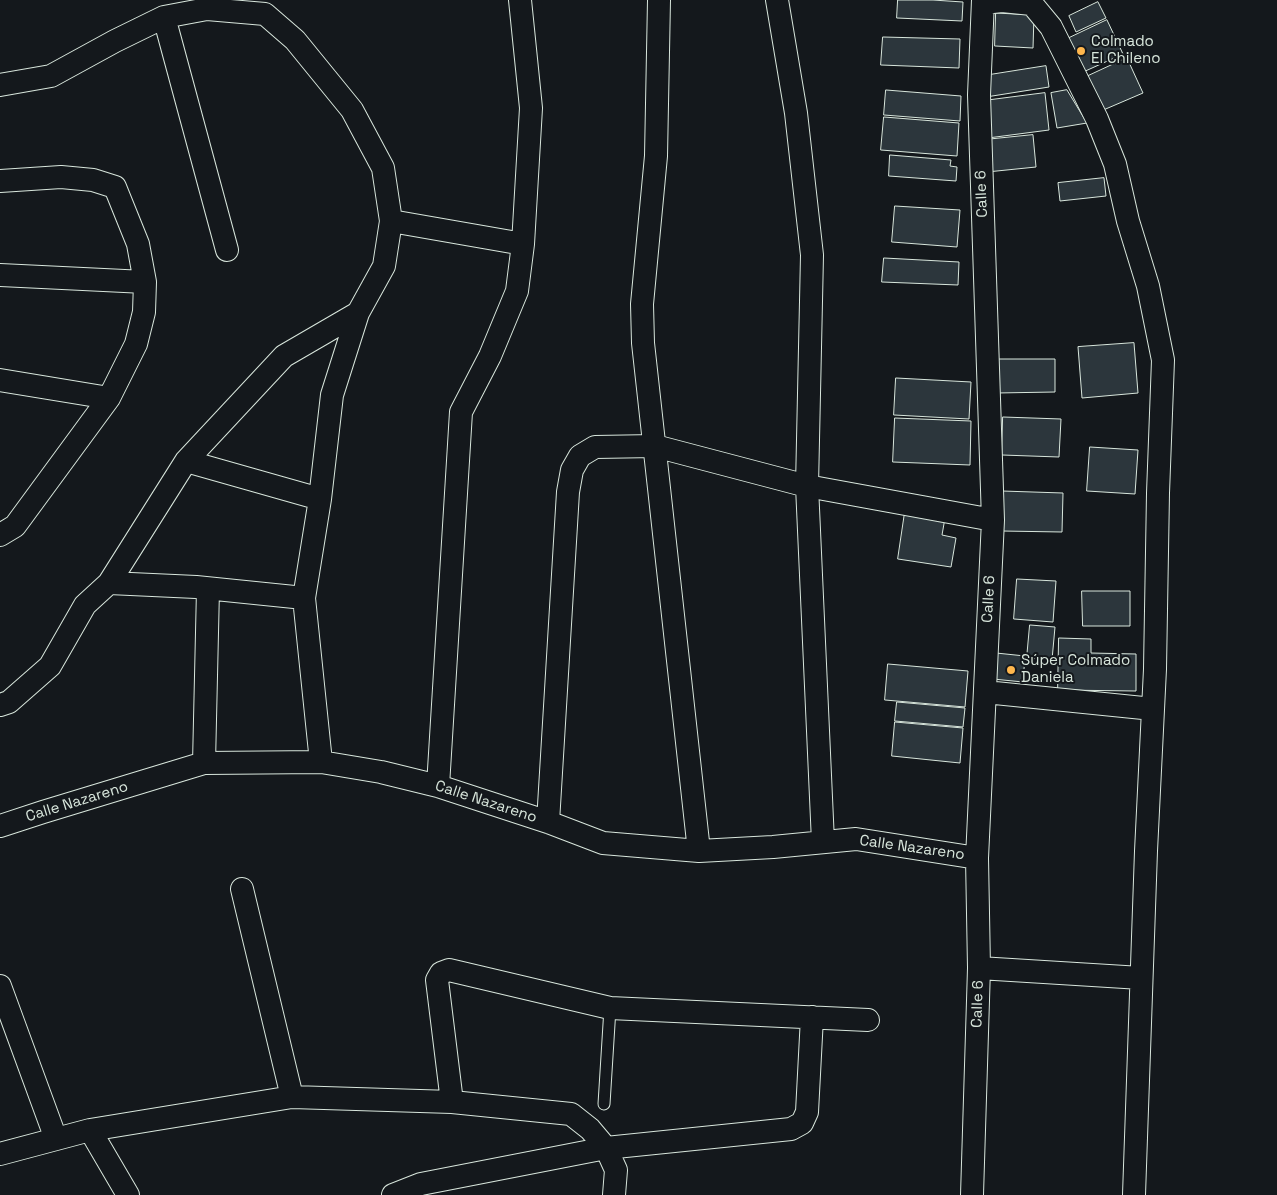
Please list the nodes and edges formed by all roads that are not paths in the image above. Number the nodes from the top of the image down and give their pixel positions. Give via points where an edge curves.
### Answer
1 (520, 0) edge
2 (659, 0) edge
3 (777, 0) edge
4 (983, 2) edge
5 (164, 17) junction
6 (0, 86) edge
7 (0, 181) edge
8 (391, 221) junction
9 (524, 244) junction
10 (227, 250) dead end
11 (0, 275) edge
12 (145, 282) junction
13 (358, 313) junction
14 (0, 380) edge
15 (109, 398) junction
16 (655, 446) junction
17 (186, 461) junction
18 (807, 486) junction
19 (320, 499) junction
20 (993, 520) junction
21 (0, 535) edge
22 (109, 583) junction
23 (208, 589) junction
24 (304, 598) junction
25 (985, 692) junction
26 (0, 704) edge
27 (1153, 708) junction
28 (321, 762) junction
29 (204, 763) junction
30 (438, 786) junction
31 (548, 822) junction
32 (0, 826) edge
33 (823, 842) junction
34 (699, 851) junction
35 (977, 858) junction
36 (242, 889) dead end
37 (979, 968) junction
38 (1142, 978) junction
39 (0, 986) edge
40 (610, 1008) junction
41 (812, 1017) junction
42 (868, 1020) dead end
43 (292, 1097) junction
44 (452, 1102) junction
45 (604, 1104) dead end
46 (90, 1130) junction
47 (56, 1139) junction
48 (606, 1148) junction
49 (0, 1154) edge
50 (128, 1195) edge
51 (393, 1195) edge
52 (614, 1195) edge
53 (972, 1195) edge
54 (1134, 1195) edge

1 - 9 street via 531,108
2 - 16 street via 656,156 642,304
3 - 18 street via 796,113 812,255
4 - 20 street, Calle 6 via 979,95
4 - 27 street via 1032,4 1051,27 1097,119 1115,164 1148,286 1163,360
5 - 6 street via 51,76
5 - 8 street via 207,9 265,14 295,40 352,110 383,168
5 - 10 street
7 - 12 street via 61,177 93,180 115,187 138,244
8 - 9 street
8 - 13 street via 384,266
9 - 30 street via 517,291 490,356 461,412
11 - 12 street
12 - 15 street via 144,312 136,344
13 - 17 street via 284,356
13 - 19 street via 332,394
14 - 15 street
15 - 21 street via 15,526
16 - 18 street
16 - 31 street via 595,447 580,456 572,470
16 - 34 street
17 - 19 street
17 - 22 street
18 - 20 street
18 - 33 street
19 - 24 street
20 - 25 street, Calle 6
22 - 23 street
22 - 26 street via 85,605 50,666 9,702
23 - 24 street
23 - 29 street
24 - 28 street
25 - 27 street
25 - 35 street, Calle 6
27 - 38 street
28 - 29 street, Calle Nazareno
28 - 30 street, Calle Nazareno
29 - 32 street, Calle Nazareno
30 - 31 street, Calle Nazareno
31 - 34 street, Calle Nazareno via 603,843
33 - 34 street, Calle Nazareno
33 - 35 street, Calle Nazareno via 856,839
35 - 37 street, Calle 6
36 - 43 street
37 - 38 street
37 - 53 street, Calle 6
38 - 54 street
39 - 47 street
40 - 41 street
40 - 44 street via 449,970 441,973 438,980
40 - 45 lane
41 - 42 street
41 - 48 street via 807,1112 802,1124 791,1129
43 - 44 street
43 - 46 street
44 - 48 street via 571,1114
46 - 47 street
46 - 50 street
47 - 49 street
48 - 51 street via 421,1184
48 - 52 street via 616,1170

